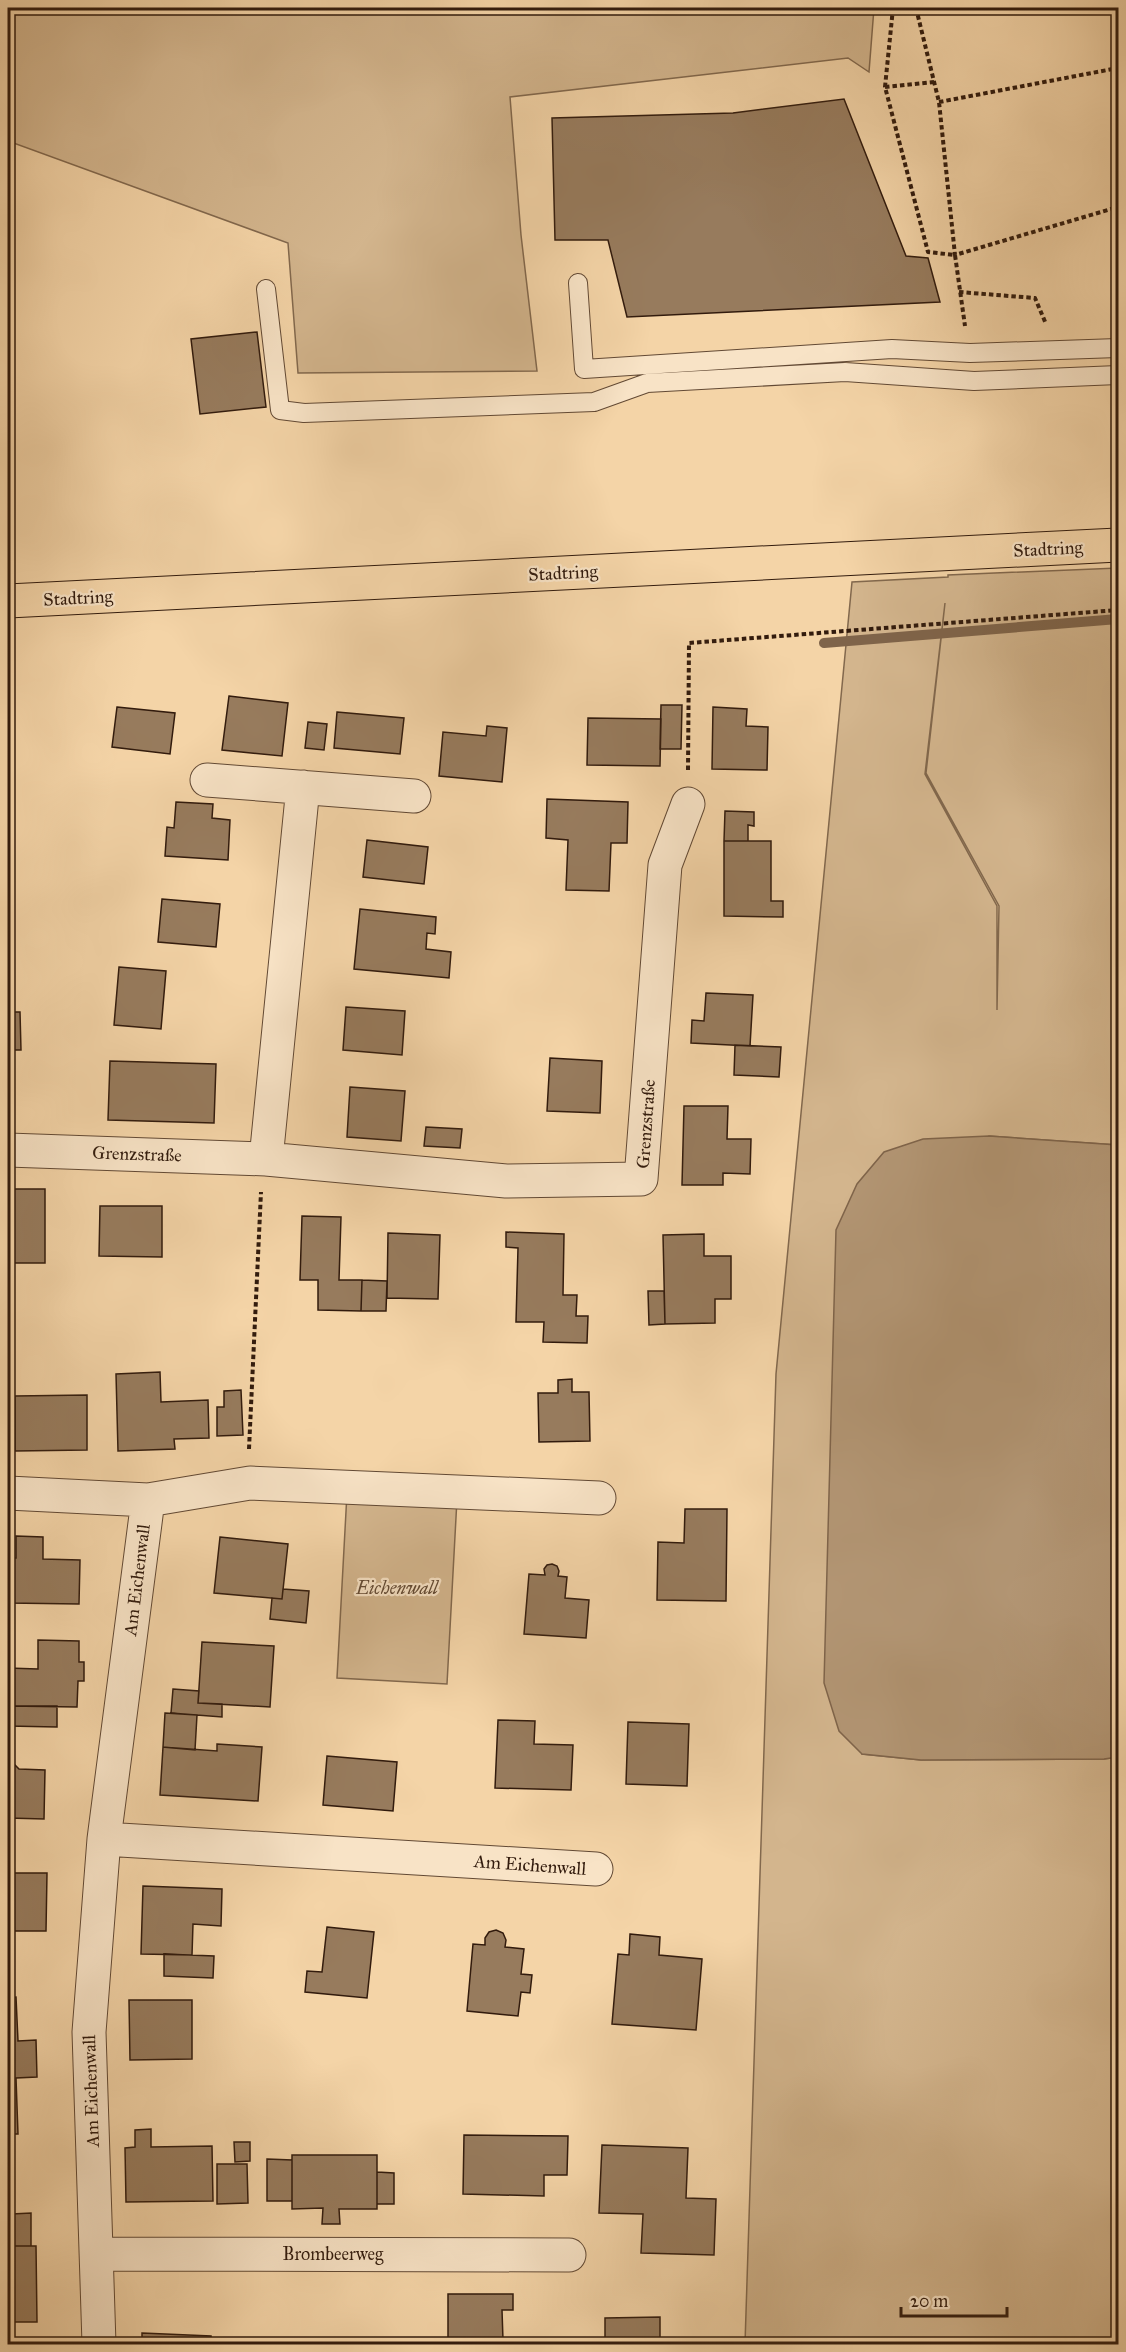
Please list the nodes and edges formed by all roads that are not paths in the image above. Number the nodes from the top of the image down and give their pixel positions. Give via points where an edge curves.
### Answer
1 (578, 283) dead end
2 (266, 289) dead end
3 (1119, 348) edge
4 (1119, 375) edge
5 (1119, 545) edge
6 (8, 601) edge
7 (207, 780) dead end
8 (303, 788) junction
9 (414, 796) dead end
10 (687, 804) road end
11 (8, 1150) edge
12 (266, 1159) junction
13 (8, 1493) edge
14 (599, 1498) dead end
15 (148, 1500) junction
16 (104, 1839) junction
17 (596, 1869) dead end
18 (97, 2254) junction
19 (569, 2255) dead end
20 (99, 2344) edge

1 - 3 lane via 584,369 892,349 970,354
2 - 4 lane via 280,410 594,402 647,383 845,372 974,381
5 - 6 highway, Stadtring
7 - 8 street
8 - 9 street
8 - 12 street
10 - 12 street, Grenzstraße via 665,865 641,1179 507,1181
11 - 12 street, Grenzstraße
13 - 15 street, Am Eichenwall
14 - 15 street, Am Eichenwall via 250,1483
15 - 16 street, Am Eichenwall
16 - 17 street, Am Eichenwall
16 - 18 street, Am Eichenwall via 89,2032
18 - 19 street, Brombeerweg
18 - 20 street, Am Eichenwall

